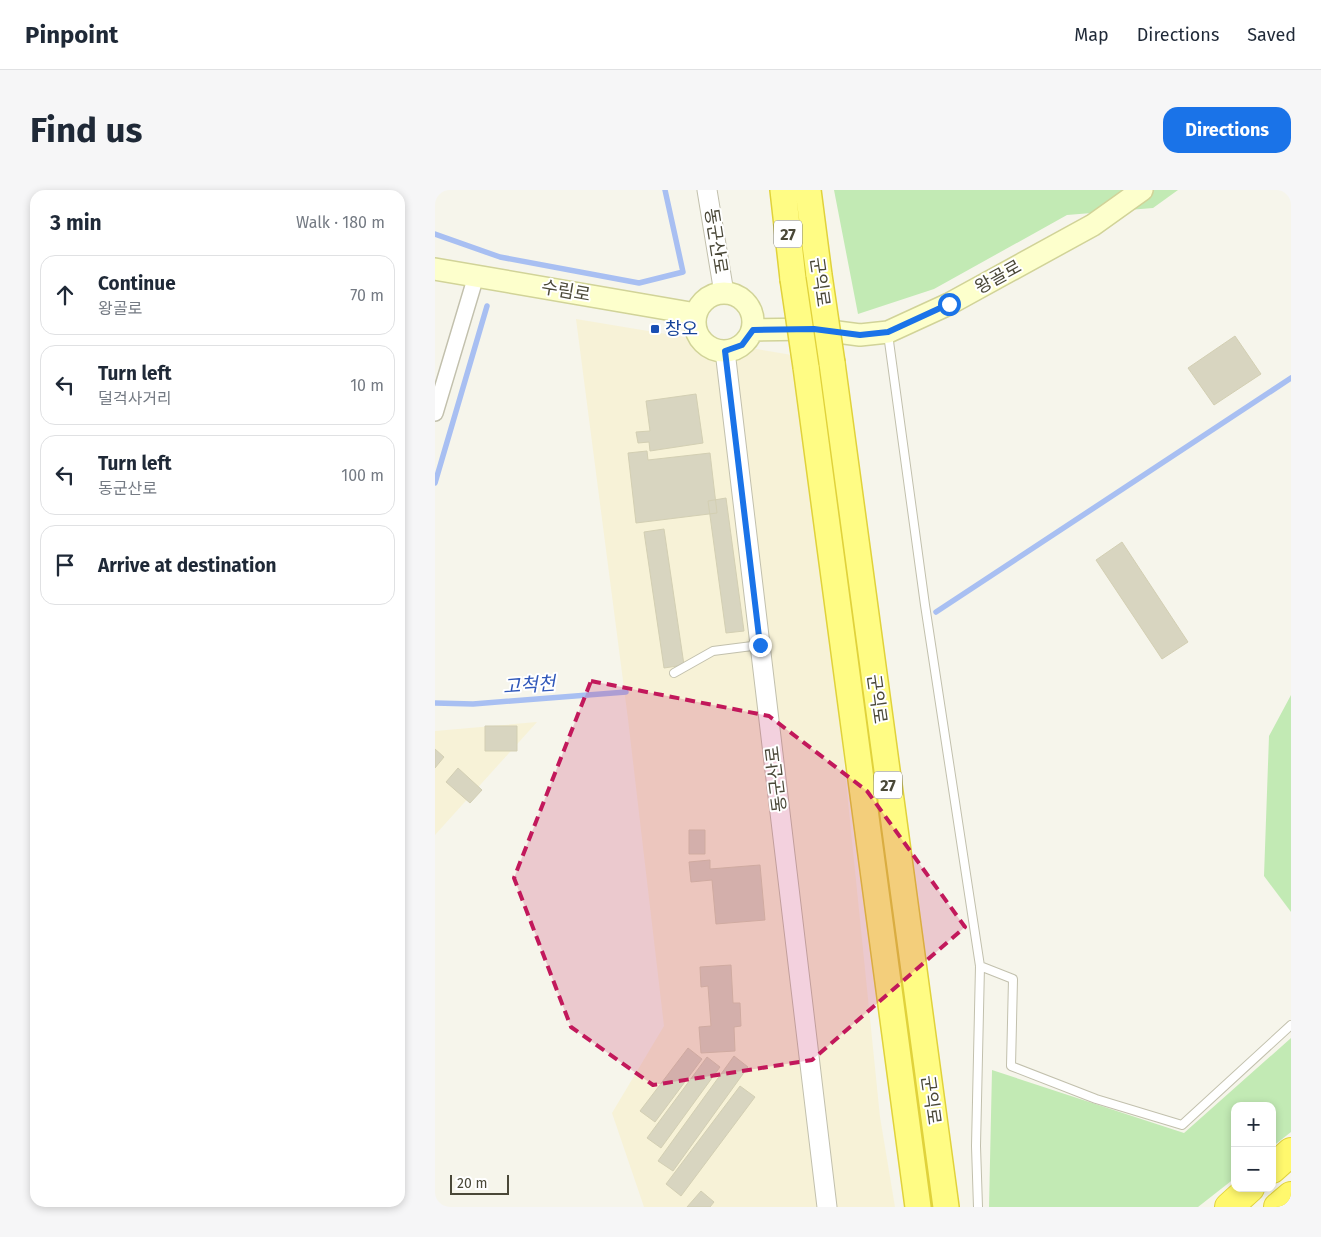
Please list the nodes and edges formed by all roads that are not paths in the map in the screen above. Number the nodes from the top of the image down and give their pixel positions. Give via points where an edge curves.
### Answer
1 (707, 190) edge
2 (783, 190) edge
3 (808, 190) edge
4 (1142, 190) edge
5 (435, 269) edge
6 (477, 276) junction
7 (724, 293) junction
8 (697, 314) junction
9 (753, 330) junction
10 (888, 332) junction
11 (725, 351) junction
12 (435, 413) edge
13 (760, 645) junction
14 (674, 673) dead end
15 (980, 966) junction
16 (1291, 1025) edge
17 (1291, 1152) edge
18 (1276, 1165) edge
19 (1246, 1192) edge
20 (1291, 1196) edge
21 (827, 1207) edge
22 (918, 1207) edge
23 (946, 1207) edge
24 (978, 1207) edge
25 (1229, 1207) edge
26 (1279, 1207) edge

1 - 7 street, 동군산로
2 - 22 highway, 군익로 / 27, bridge
3 - 23 highway, 군익로 / 27, bridge
4 - 10 main road, 왕골로 via 1093,225 949,304
5 - 6 main road, 수림로
6 - 8 main road, 수림로
6 - 12 street
7 - 8 main road via 707,299
7 - 9 main road via 741,298 747,304 752,312
8 - 11 main road via 695,323 701,340 708,346
9 - 10 main road, 왕골로 via 814,329 860,335
9 - 11 main road via 742,345
10 - 15 lane via 925,606
11 - 13 street, 동군산로
13 - 14 lane via 713,651
13 - 21 street, 동군산로
15 - 16 lane via 1013,979 1011,1066 1096,1099 1182,1125
15 - 24 lane via 976,1146
17 - 18 highway
19 - 25 highway
20 - 26 highway

